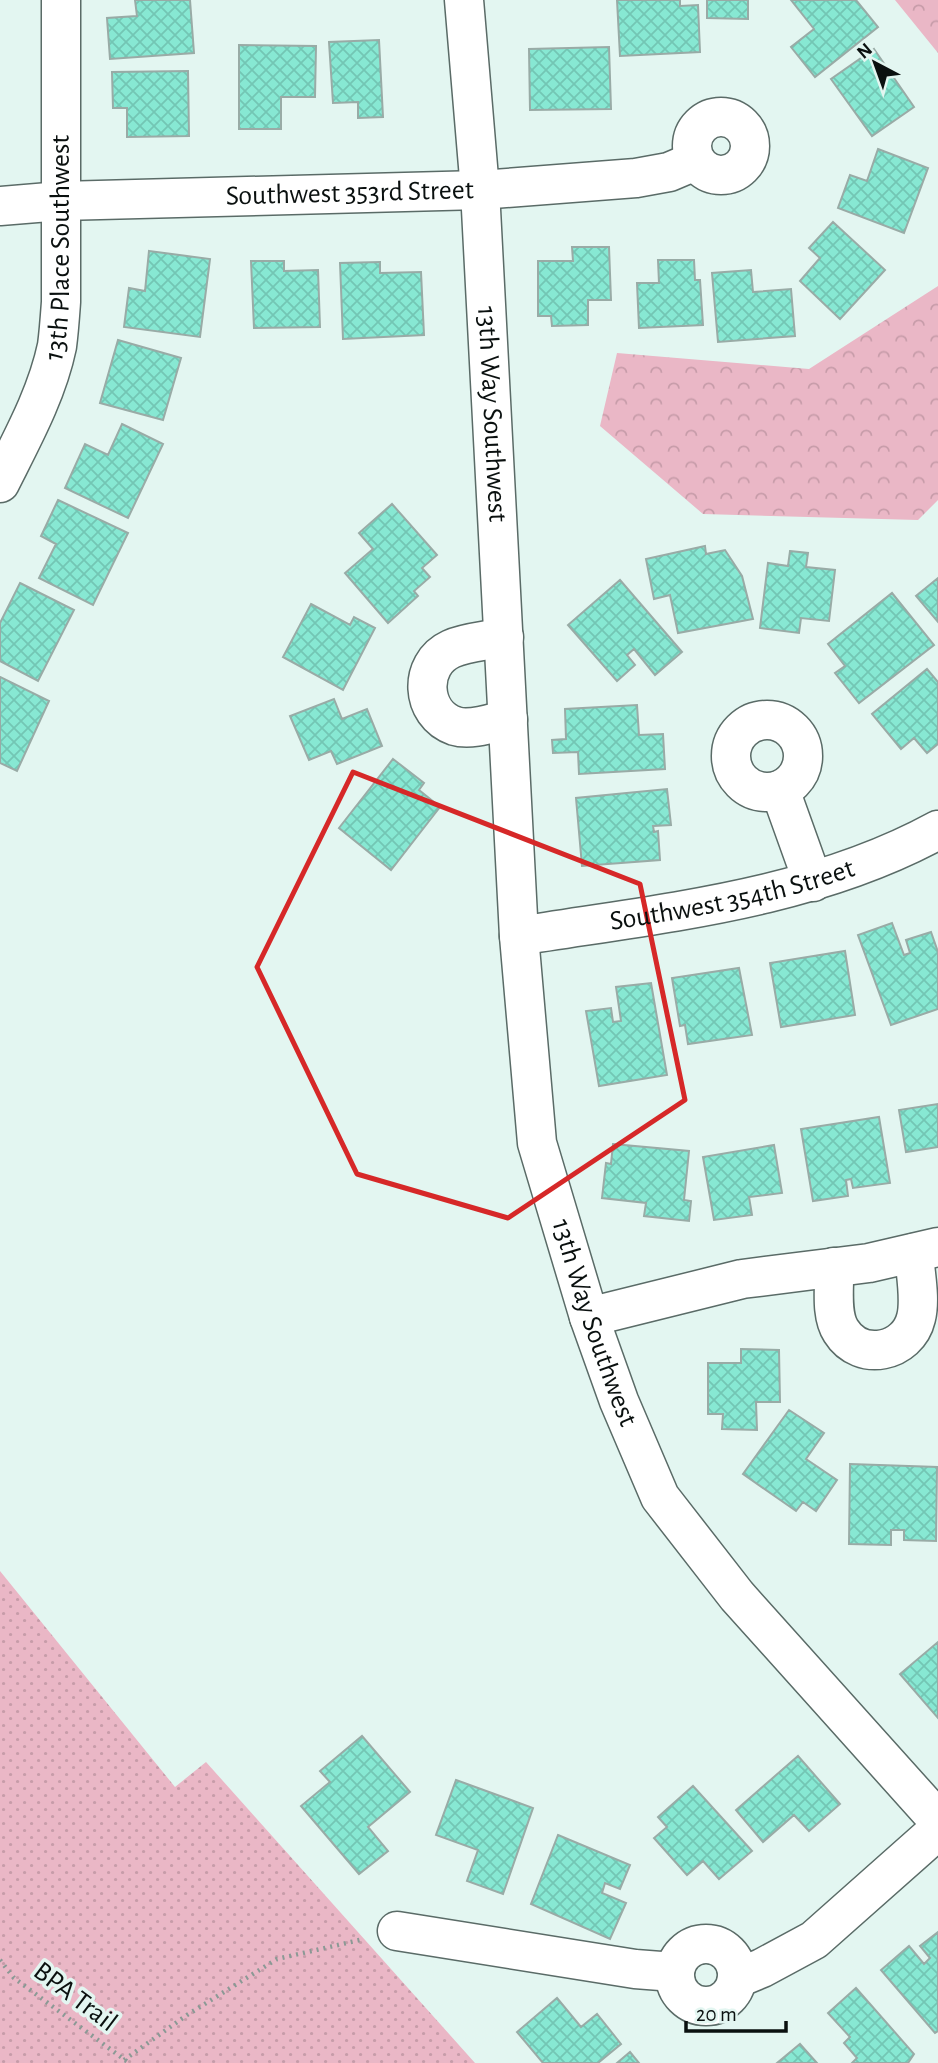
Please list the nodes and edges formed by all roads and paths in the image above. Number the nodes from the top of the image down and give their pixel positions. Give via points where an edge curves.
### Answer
1 (61, 0) edge
2 (464, 0) edge
3 (695, 161) dead end
4 (480, 190) junction
5 (61, 201) junction
6 (0, 205) edge
7 (0, 484) edge
8 (504, 637) junction
9 (508, 719) junction
10 (780, 790) dead end
11 (938, 830) edge
12 (813, 882) junction
13 (519, 936) junction
14 (926, 1250) edge
15 (834, 1267) junction
16 (589, 1317) junction
17 (938, 1820) edge
18 (938, 1830) edge
19 (397, 1931) joint
20 (0, 1960) edge
21 (127, 2061) edge

1 - 5 street, 13th Place Southwest
2 - 4 street, 13th Way Southwest
3 - 4 street, Southwest 353rd Street via 636,178
4 - 5 street, Southwest 353rd Street
4 - 8 street, 13th Way Southwest
5 - 6 street, Southwest 353rd Street
5 - 7 street, 13th Place Southwest via 57,345 45,385
8 - 9 street, 13th Way Southwest
8 - 9 street via 452,648 431,668 427,689 433,709 456,726 470,728
9 - 13 street, 13th Way Southwest
10 - 12 street
11 - 12 street, Southwest 354th Street
12 - 13 street, Southwest 354th Street via 733,902
13 - 16 street, 13th Way Southwest via 537,1143
14 - 15 street
14 - 15 street via 913,1329 892,1348 878,1351 857,1346 841,1332
15 - 16 street via 742,1279
16 - 17 street, 13th Way Southwest via 660,1497 737,1596
18 - 19 street via 814,1940 737,1978 731,1955 709,1943 686,1950 674,1972
19 - 21 path via 277,1959 187,2015
20 - 21 path, BPA Trail via 14,1978

